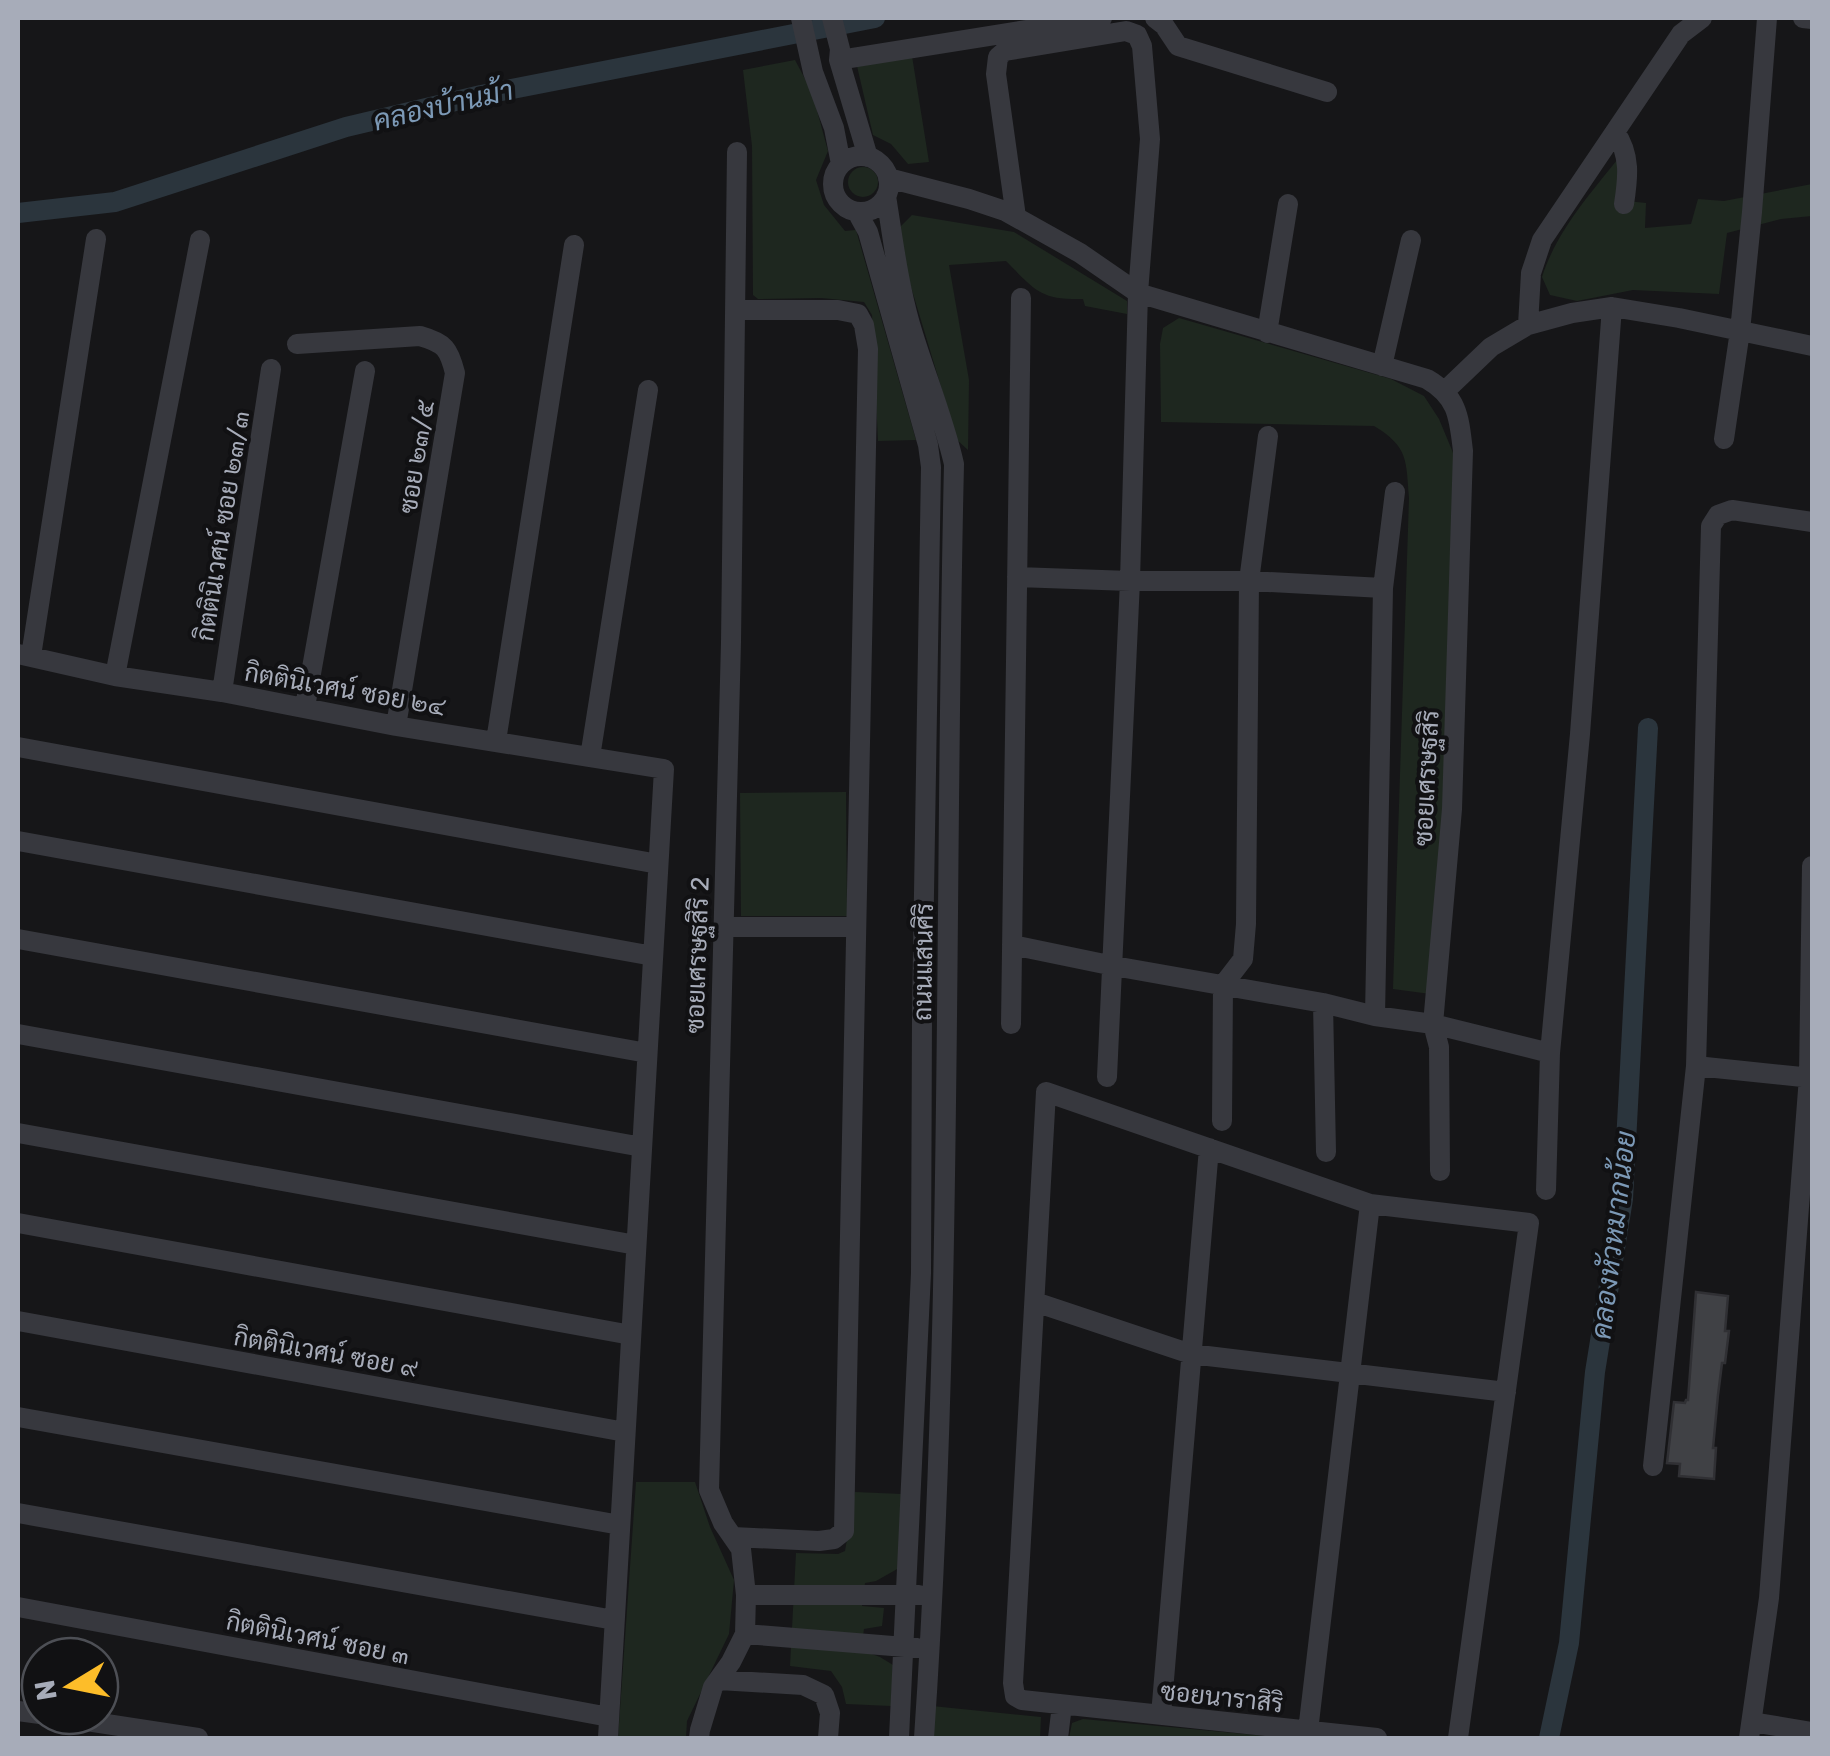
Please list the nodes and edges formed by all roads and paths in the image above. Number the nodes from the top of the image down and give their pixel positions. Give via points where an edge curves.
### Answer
1 (802, 18) edge
2 (832, 18) edge
3 (1102, 18) edge
4 (1155, 18) edge
5 (1702, 18) edge
6 (1767, 18) edge
7 (1802, 18) edge
8 (1812, 19) edge
9 (840, 54) junction
10 (1326, 92) dead end
11 (1615, 132) junction
12 (736, 152) dead end
13 (868, 157) junction
14 (841, 164) junction
15 (887, 187) junction
16 (1288, 204) dead end
17 (1624, 204) dead end
18 (856, 212) junction
19 (1016, 216) junction
20 (96, 239) dead end
21 (200, 240) dead end
22 (1411, 240) dead end
23 (574, 245) dead end
24 (1138, 293) junction
25 (1021, 298) dead end
26 (1612, 307) junction
27 (736, 310) junction
28 (1528, 325) junction
29 (1740, 331) junction
30 (1267, 333) junction
31 (298, 344) dead end
32 (1812, 346) edge
33 (914, 363) junction
34 (1382, 366) junction
35 (272, 369) dead end
36 (365, 371) dead end
37 (648, 390) dead end
38 (1446, 390) junction
39 (1268, 436) dead end
40 (1724, 439) dead end
41 (1395, 492) dead end
42 (1812, 522) edge
43 (930, 530) junction
44 (952, 531) junction
45 (1017, 578) junction
46 (1130, 582) junction
47 (1249, 582) junction
48 (1383, 588) junction
49 (24, 655) edge
50 (116, 676) junction
51 (222, 692) junction
52 (305, 707) junction
53 (396, 726) junction
54 (496, 740) junction
55 (18, 747) edge
56 (590, 757) junction
57 (18, 841) edge
58 (658, 864) junction
59 (1812, 866) edge
60 (926, 870) junction
61 (949, 870) junction
62 (723, 927) junction
63 (856, 927) junction
64 (18, 939) edge
65 (1012, 945) junction
66 (652, 956) junction
67 (1114, 966) junction
68 (1223, 985) junction
69 (1323, 1003) junction
70 (1375, 1016) junction
71 (1011, 1024) dead end
72 (1433, 1024) junction
73 (18, 1034) edge
74 (1550, 1052) junction
75 (647, 1053) junction
76 (1696, 1066) junction
77 (1107, 1078) dead end
78 (1811, 1078) edge
79 (1222, 1121) dead end
80 (18, 1133) edge
81 (642, 1146) junction
82 (1208, 1148) junction
83 (1326, 1152) dead end
84 (1440, 1171) dead end
85 (1546, 1190) dead end
86 (1370, 1204) junction
87 (921, 1219) junction
88 (943, 1221) junction
89 (18, 1223) edge
90 (636, 1244) junction
91 (1034, 1302) junction
92 (18, 1321) edge
93 (631, 1335) junction
94 (1191, 1354) junction
95 (1350, 1371) junction
96 (916, 1391) junction
97 (939, 1392) junction
98 (1506, 1392) junction
99 (18, 1417) edge
100 (625, 1432) junction
101 (1652, 1466) dead end
102 (18, 1513) edge
103 (620, 1525) junction
104 (733, 1537) junction
105 (907, 1594) junction
106 (746, 1595) junction
107 (931, 1596) junction
108 (18, 1608) edge
109 (614, 1620) junction
110 (745, 1634) junction
111 (904, 1647) junction
112 (929, 1649) junction
113 (719, 1680) junction
114 (1062, 1705) junction
115 (1161, 1715) junction
116 (120, 1727) edge
117 (608, 1728) edge
118 (1750, 1730) edge
119 (1308, 1731) junction
120 (1812, 1732) edge
121 (170, 1736) edge
122 (198, 1738) edge
123 (700, 1738) edge
124 (828, 1738) edge
125 (899, 1738) edge
126 (924, 1738) edge
127 (1058, 1738) edge
128 (1367, 1738) edge
129 (1377, 1738) edge
130 (1458, 1738) edge

1 - 14 street
2 - 9 street
3 - 9 street
4 - 10 street via 1178,46
5 - 11 street via 1680,34
6 - 29 street
7 - 8 street
9 - 13 street
11 - 17 street via 1626,153
11 - 28 street via 1542,240
12 - 27 street, ซอยเศรษฐสิริ 2
13 - 14 street
13 - 15 street via 883,168
14 - 18 street via 833,188 841,204
15 - 18 street via 874,208
15 - 19 street via 970,199
15 - 33 street, ถนนแสนศิริ
16 - 30 street
18 - 33 street, ถนนแสนศิริ
19 - 24 street
19 - 24 street via 998,56 1126,31 1137,35 1150,139
20 - 49 street
21 - 50 street
22 - 34 street
23 - 54 street
24 - 30 street
24 - 46 street
25 - 45 street
26 - 28 street
26 - 29 street
26 - 74 street
27 - 62 street, ซอยเศรษฐสิริ 2
27 - 63 street via 838,310 858,314 864,325
28 - 38 street via 1491,347
29 - 32 street
29 - 40 street
30 - 34 street
31 - 53 street, ซอย ๒๓/๕ via 420,336 440,341 455,373
33 - 43 street, ถนนแสนศิริ via 931,467
33 - 44 street, ถนนแสนศิริ via 946,430 954,464
34 - 38 street
35 - 51 street, กิตตินิเวศน์ ซอย ๒๓/๓
36 - 52 street
37 - 56 street
38 - 72 street, ซอยเศรษฐสิริ via 1459,416 1463,450 1452,809
39 - 47 street
41 - 48 street
42 - 76 street via 1732,510 1712,526
43 - 44 street
43 - 60 street, ถนนแสนศิริ
44 - 61 street, ถนนแสนศิริ
45 - 46 street
45 - 65 street
46 - 47 street
46 - 67 street
47 - 48 street
47 - 68 street via 1246,924 1243,958
48 - 70 street
49 - 50 street, กิตตินิเวศน์ ซอย ๒๔
50 - 51 street, กิตตินิเวศน์ ซอย ๒๔
51 - 52 street, กิตตินิเวศน์ ซอย ๒๔
52 - 53 street, กิตตินิเวศน์ ซอย ๒๔
53 - 54 street, กิตตินิเวศน์ ซอย ๒๔
54 - 56 street, กิตตินิเวศน์ ซอย ๒๔
55 - 58 street
56 - 58 street, กิตตินิเวศน์ ซอย ๒๔ via 664,769
57 - 66 street
58 - 66 street
59 - 78 street
60 - 61 street
60 - 87 street, ถนนแสนศิริ
61 - 88 street, ถนนแสนศิริ
62 - 63 street
62 - 104 street, ซอยเศรษฐสิริ 2 via 709,1490
63 - 104 street via 844,1531 819,1541
64 - 75 street
65 - 67 street
65 - 71 street
66 - 75 street
67 - 68 street
67 - 77 street
68 - 69 street
68 - 79 street
69 - 70 street
69 - 83 street
70 - 72 street
72 - 74 street
72 - 84 street, ซอยเศรษฐสิริ
73 - 81 street
74 - 85 street
75 - 81 street
76 - 78 street
76 - 101 street
78 - 118 street via 1779,1484
80 - 90 street
81 - 90 street
82 - 86 street
82 - 91 street via 1046,1092
82 - 94 street
86 - 95 street
86 - 98 street via 1529,1223
87 - 88 street
87 - 96 street, ถนนแสนศิริ
88 - 97 street, ถนนแสนศิริ
89 - 93 street
90 - 93 street
91 - 94 street
91 - 114 street, ซอยนาราสิริ via 1013,1683 1022,1700
92 - 100 street, กิตตินิเวศน์ ซอย ๙
93 - 100 street
94 - 95 street
94 - 115 street
95 - 98 street
95 - 119 street
96 - 97 street
96 - 105 street, ถนนแสนศิริ
97 - 107 street, ถนนแสนศิริ
98 - 130 street
99 - 103 street
100 - 103 street
102 - 109 street
103 - 109 street
104 - 106 street, ซอยเศรษฐสิริ 2
105 - 106 street
105 - 107 street
105 - 111 street, ถนนแสนศิริ
106 - 110 street, ซอยเศรษฐสิริ 2
107 - 112 street, ถนนแสนศิริ
108 - 117 street, กิตตินิเวศน์ ซอย ๓
109 - 117 street
110 - 111 street
110 - 113 street, ซอยเศรษฐสิริ 2
111 - 112 street
111 - 125 street, ถนนแสนศิริ
112 - 126 street, ถนนแสนศิริ
113 - 123 street, ซอยเศรษฐสิริ 2
113 - 124 street via 803,1685 824,1695
114 - 115 street, ซอยนาราสิริ
114 - 127 street
115 - 119 street, ซอยนาราสิริ
116 - 121 street
118 - 120 street
119 - 128 street, ซอยนาราสิริ
121 - 122 street
128 - 129 street, ซอยนาราสิริ

